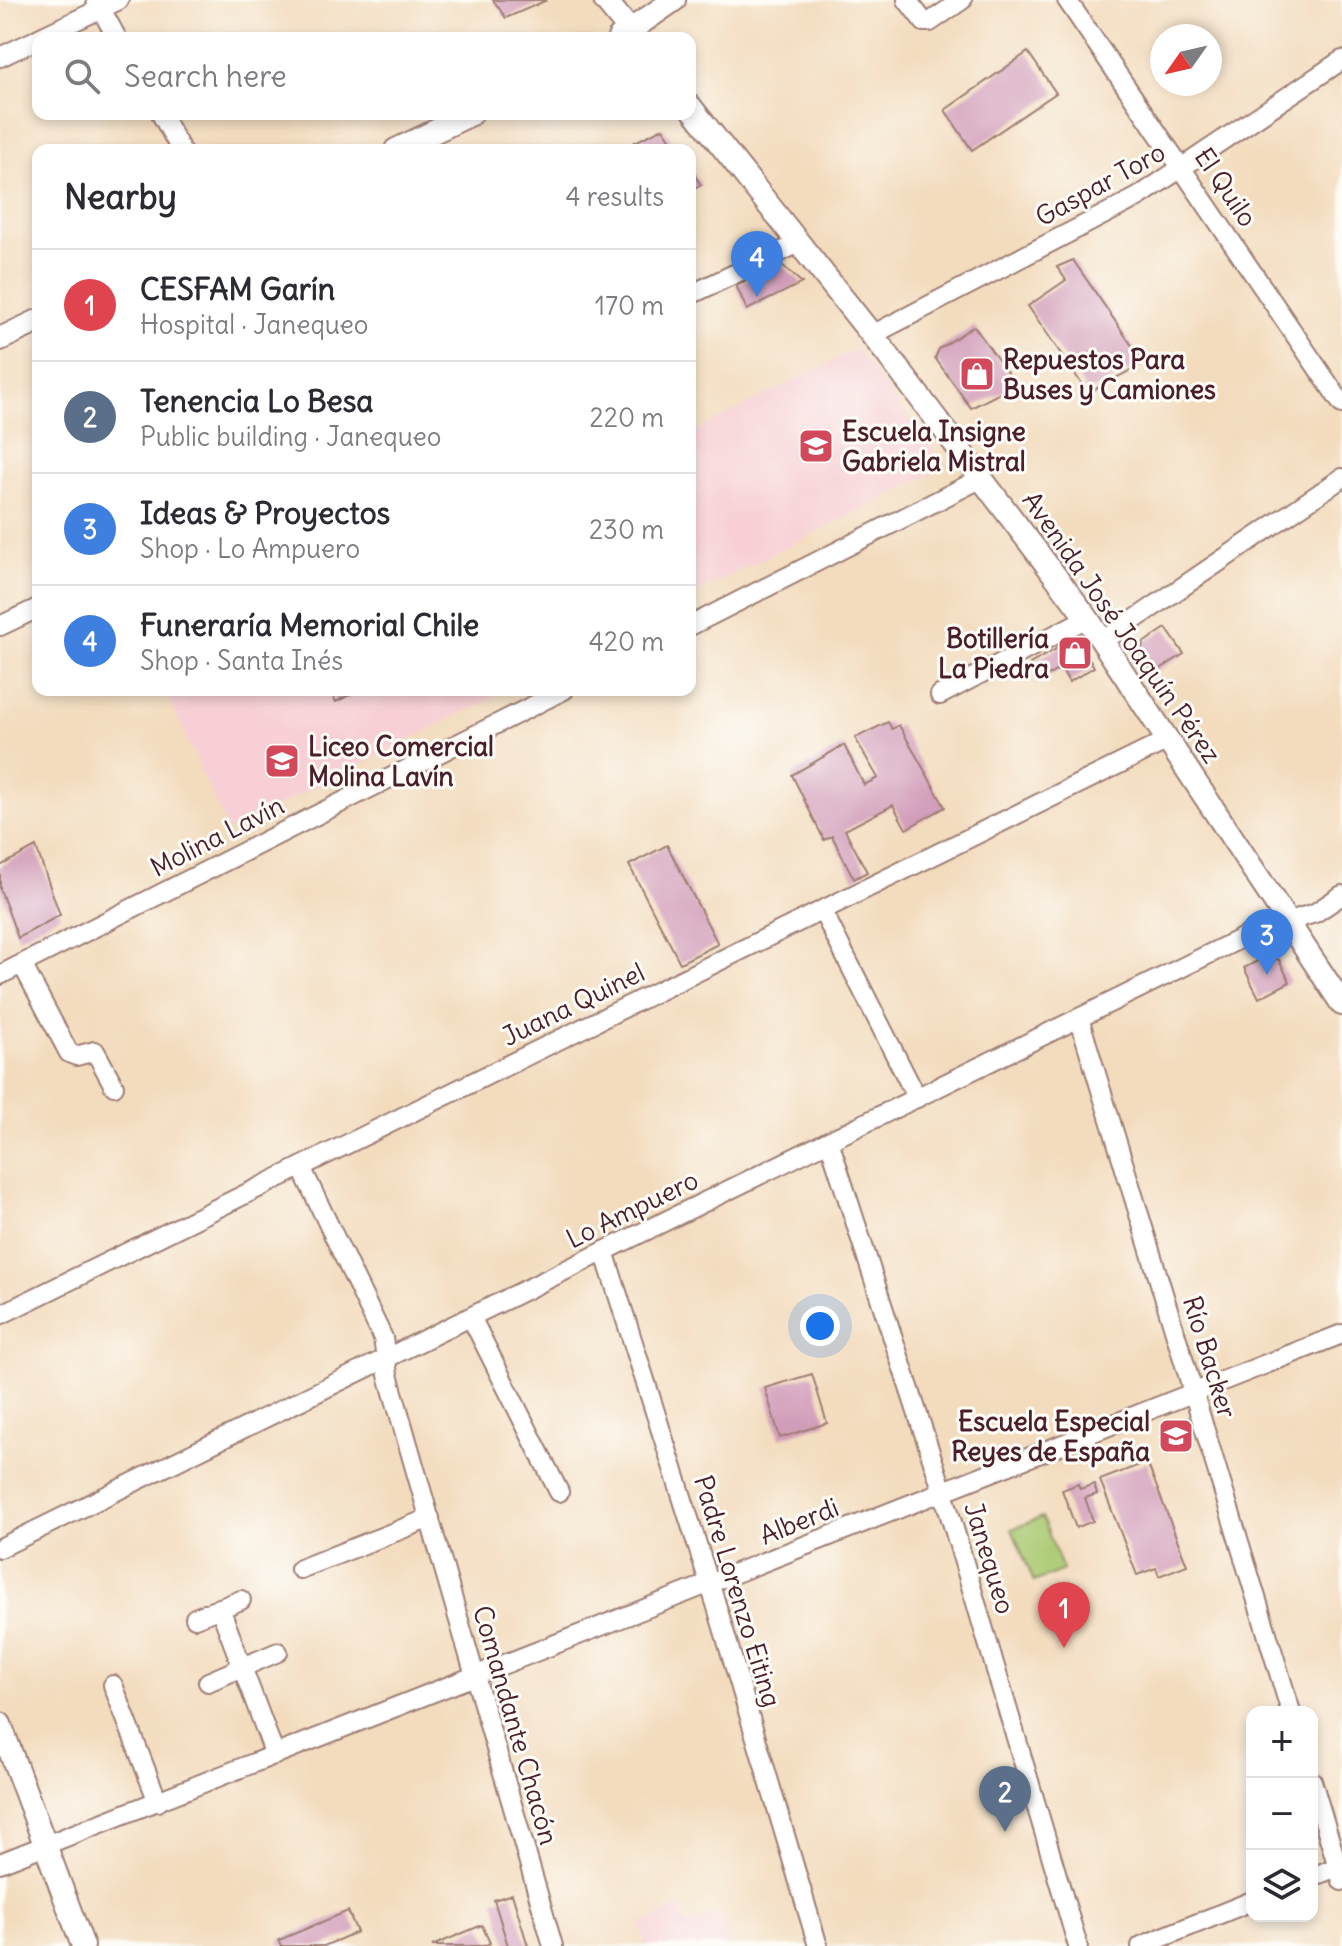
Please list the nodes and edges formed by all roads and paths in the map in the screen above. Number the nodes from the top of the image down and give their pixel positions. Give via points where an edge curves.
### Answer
1 (119, 0) edge
2 (605, 0) edge
3 (674, 0) edge
4 (907, 0) edge
5 (962, 0) edge
6 (1067, 0) edge
7 (98, 4) edge
8 (49, 32) edge
9 (114, 32) edge
10 (625, 32) edge
11 (633, 32) edge
12 (32, 41) edge
13 (0, 57) edge
14 (1342, 60) edge
15 (696, 114) edge
16 (164, 120) edge
17 (458, 120) edge
18 (178, 144) edge
19 (408, 144) edge
20 (1181, 168) junction
21 (799, 243) junction
22 (696, 292) edge
23 (32, 324) edge
24 (872, 335) junction
25 (0, 339) edge
26 (1342, 404) edge
27 (982, 478) junction
28 (1342, 478) edge
29 (32, 611) edge
30 (1087, 618) junction
31 (696, 623) edge
32 (0, 626) edge
33 (1103, 641) junction
34 (940, 695) dead end
35 (552, 696) edge
36 (1168, 740) junction
37 (1342, 895) edge
38 (822, 910) junction
39 (1288, 922) junction
40 (22, 964) junction
41 (0, 975) edge
42 (1342, 1004) edge
43 (1079, 1018) junction
44 (114, 1086) dead end
45 (917, 1098) junction
46 (829, 1141) junction
47 (301, 1167) junction
48 (604, 1251) junction
49 (0, 1315) edge
50 (471, 1317) junction
51 (1342, 1334) edge
52 (386, 1359) junction
53 (1194, 1392) junction
54 (559, 1492) dead end
55 (943, 1492) junction
56 (430, 1518) junction
57 (0, 1548) edge
58 (300, 1569) dead end
59 (710, 1584) junction
60 (241, 1600) dead end
61 (220, 1608) junction
62 (195, 1618) dead end
63 (278, 1652) dead end
64 (242, 1667) junction
65 (476, 1677) junction
66 (208, 1682) dead end
67 (113, 1685) dead end
68 (1289, 1706) edge
69 (0, 1724) edge
70 (275, 1755) junction
71 (1318, 1800) edge
72 (158, 1802) junction
73 (46, 1846) junction
74 (0, 1863) edge
75 (1341, 1871) edge
76 (1318, 1876) edge
77 (1246, 1903) edge
78 (83, 1946) edge
79 (553, 1946) edge
80 (818, 1946) edge
81 (1078, 1946) edge
82 (1141, 1946) edge

1 - 7 street
2 - 10 main road
3 - 11 main road
4 - 5 street via 924,22 930,22
6 - 20 street, El Quilo
7 - 8 street
7 - 9 street
12 - 13 street
14 - 20 street, Gaspar Toro
15 - 21 main road, Avenida José Joaquín Pérez
16 - 18 street
17 - 19 main road
20 - 24 street, Gaspar Toro via 1138,197
20 - 26 street, El Quilo
21 - 22 street
21 - 24 main road, Avenida José Joaquín Pérez
23 - 25 main road
24 - 27 main road, Avenida José Joaquín Pérez
27 - 30 main road, Avenida José Joaquín Pérez
27 - 31 street
28 - 33 street
29 - 32 street
30 - 33 main road, Avenida José Joaquín Pérez
30 - 34 street
33 - 36 main road, Avenida José Joaquín Pérez
35 - 40 street, Molina Lavín
36 - 38 street, Juana Quinel
36 - 39 main road, Avenida José Joaquín Pérez
37 - 39 street, Lo Ampuero via 1315,913
38 - 45 street
38 - 47 street, Juana Quinel
39 - 42 main road, Avenida José Joaquín Pérez
39 - 43 street, Lo Ampuero via 1264,927
40 - 41 street, Molina Lavín
40 - 44 street via 69,1053 95,1051
43 - 45 street, Lo Ampuero
43 - 53 street, Río Backer
45 - 46 street, Lo Ampuero
46 - 48 street, Lo Ampuero
46 - 55 street, Janequeo
47 - 49 street, Juana Quinel
47 - 52 street, Comandante Chacón via 383,1338
48 - 50 street, Lo Ampuero
48 - 59 street, Padre Lorenzo Eiting
50 - 52 street, Lo Ampuero
50 - 54 street
51 - 53 street, Alberdi
52 - 56 street, Comandante Chacón
52 - 57 street, Lo Ampuero
53 - 55 street, Alberdi
53 - 68 street, Río Backer
55 - 59 street, Alberdi
55 - 81 street, Janequeo
56 - 58 street
56 - 65 street, Comandante Chacón
59 - 65 street, Alberdi
59 - 80 street, Padre Lorenzo Eiting
60 - 61 street
61 - 62 street
61 - 64 street
63 - 64 street
64 - 66 street
64 - 70 street
65 - 70 street, Alberdi
65 - 79 street, Comandante Chacón
67 - 72 street
69 - 73 main road
70 - 72 street, Alberdi
71 - 75 street
72 - 73 street, Alberdi
73 - 74 street, Alberdi
73 - 78 main road
75 - 76 street
77 - 82 street

